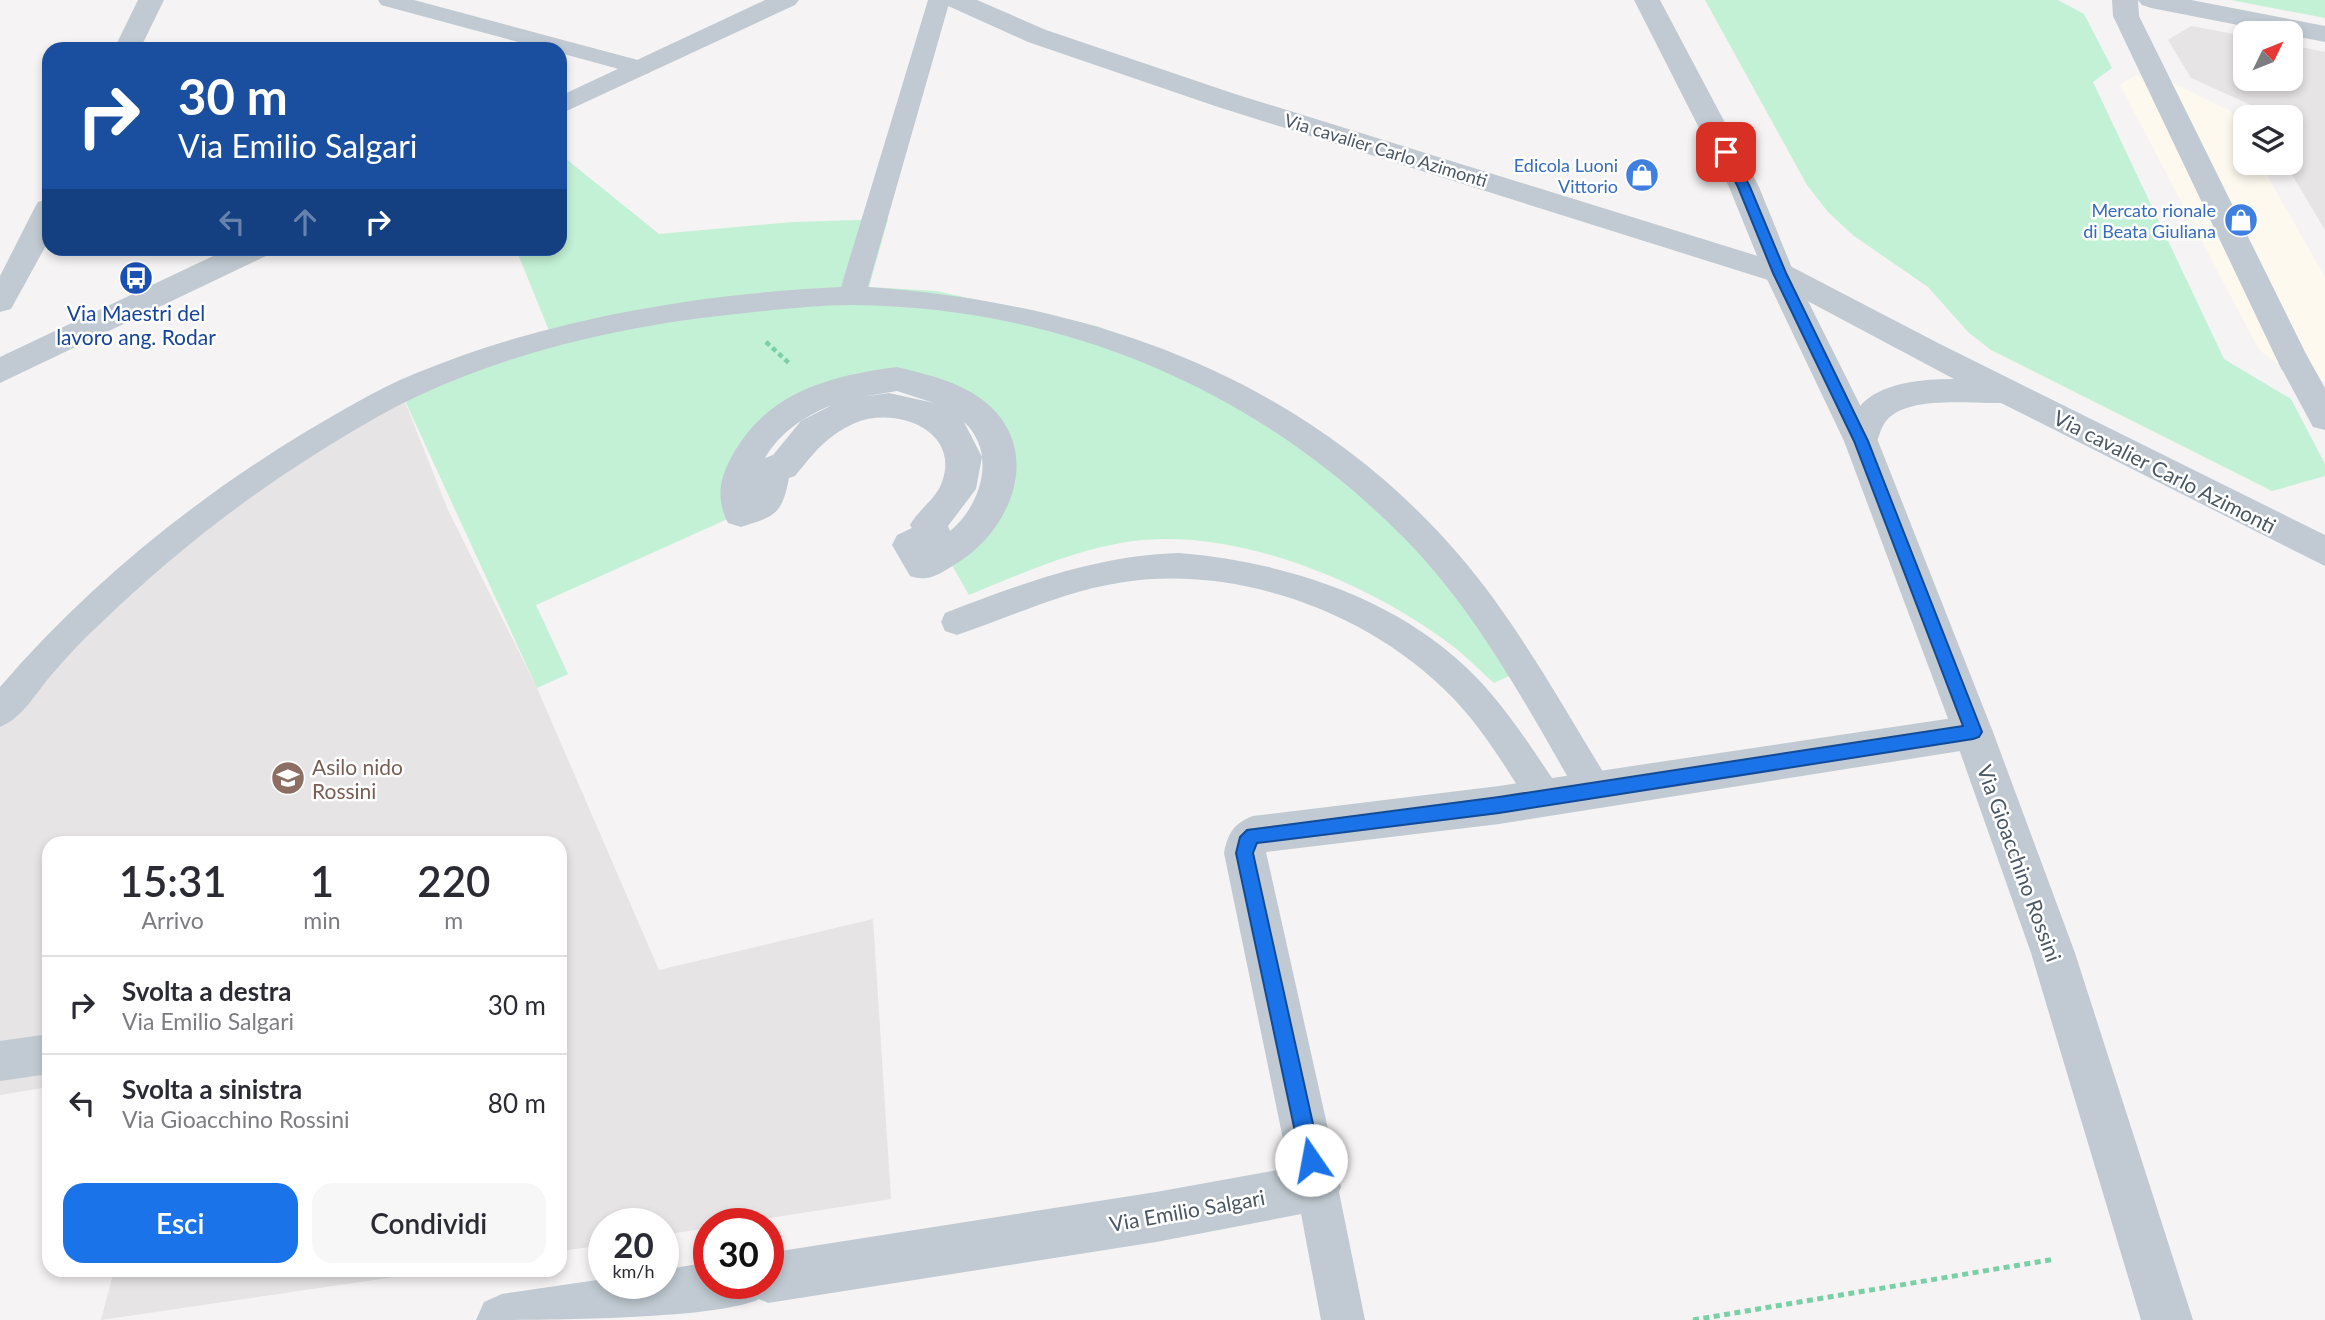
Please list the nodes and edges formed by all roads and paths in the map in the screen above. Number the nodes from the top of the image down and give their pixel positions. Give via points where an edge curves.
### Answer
1 (151, 0) edge
2 (389, 0) edge
3 (786, 0) edge
4 (939, 0) edge
5 (955, 0) edge
6 (1647, 0) edge
7 (2125, 0) edge
8 (2151, 0) edge
9 (2325, 34) edge
10 (130, 42) edge
11 (545, 42) edge
12 (567, 48) edge
13 (641, 68) junction
14 (567, 103) edge
15 (42, 223) edge
16 (240, 256) edge
17 (1779, 273) junction
18 (852, 296) junction
19 (0, 301) edge
20 (727, 305) junction
21 (0, 371) edge
22 (2006, 391) junction
23 (822, 395) junction
24 (2325, 418) edge
25 (1861, 441) junction
26 (2325, 552) edge
27 (957, 622) dead end
28 (0, 712) edge
29 (1973, 732) junction
30 (1595, 791) junction
31 (1545, 798) junction
32 (42, 1055) edge
33 (0, 1061) edge
34 (1317, 1187) junction
35 (2055, 1259) dead end
36 (784, 1275) edge
37 (693, 1290) edge
38 (502, 1320) edge
39 (1343, 1320) edge
40 (1693, 1320) edge
41 (2167, 1320) edge

1 - 10 street
2 - 11 lane
3 - 13 street
4 - 18 lane
5 - 17 street, Via cavalier Carlo Azimonti via 1037,36 1225,100
6 - 17 street, Via Gioacchino Rossini via 1744,187
7 - 24 street via 2126,16
8 - 9 street
12 - 13 lane
13 - 14 street
15 - 19 street
16 - 21 street
17 - 22 street, Via cavalier Carlo Azimonti
17 - 25 street, Via Gioacchino Rossini
18 - 20 lane
18 - 30 lane via 943,304 1099,335 1177,363 1250,400 1325,450 1393,507 1445,560 1503,641
20 - 23 path
20 - 28 lane via 641,316 559,335 389,399 216,507 97,606 35,667
22 - 25 street, Via cavalier Carlo Azimonti via 1922,393 1888,402 1871,416
22 - 26 street, Via cavalier Carlo Azimonti
23 - 23 street via 782,416 749,454 735,498 741,513 767,501 774,468 783,467 814,426 874,404 930,413 953,430 963,451 966,473 956,497 928,525 934,534 910,545 923,566 971,533 990,508 999,482 999,456 981,417 928,386 897,379
25 - 29 street, Via Gioacchino Rossini
27 - 31 lane via 1079,579 1139,567 1199,566 1251,575 1319,596 1420,649 1479,704
29 - 30 street
29 - 41 street, Via Gioacchino Rossini via 2053,953
30 - 31 street
31 - 34 street via 1253,835 1247,843 1245,853
32 - 33 lane
34 - 36 street, Via Emilio Salgari
34 - 39 lane
35 - 40 path
37 - 38 street

